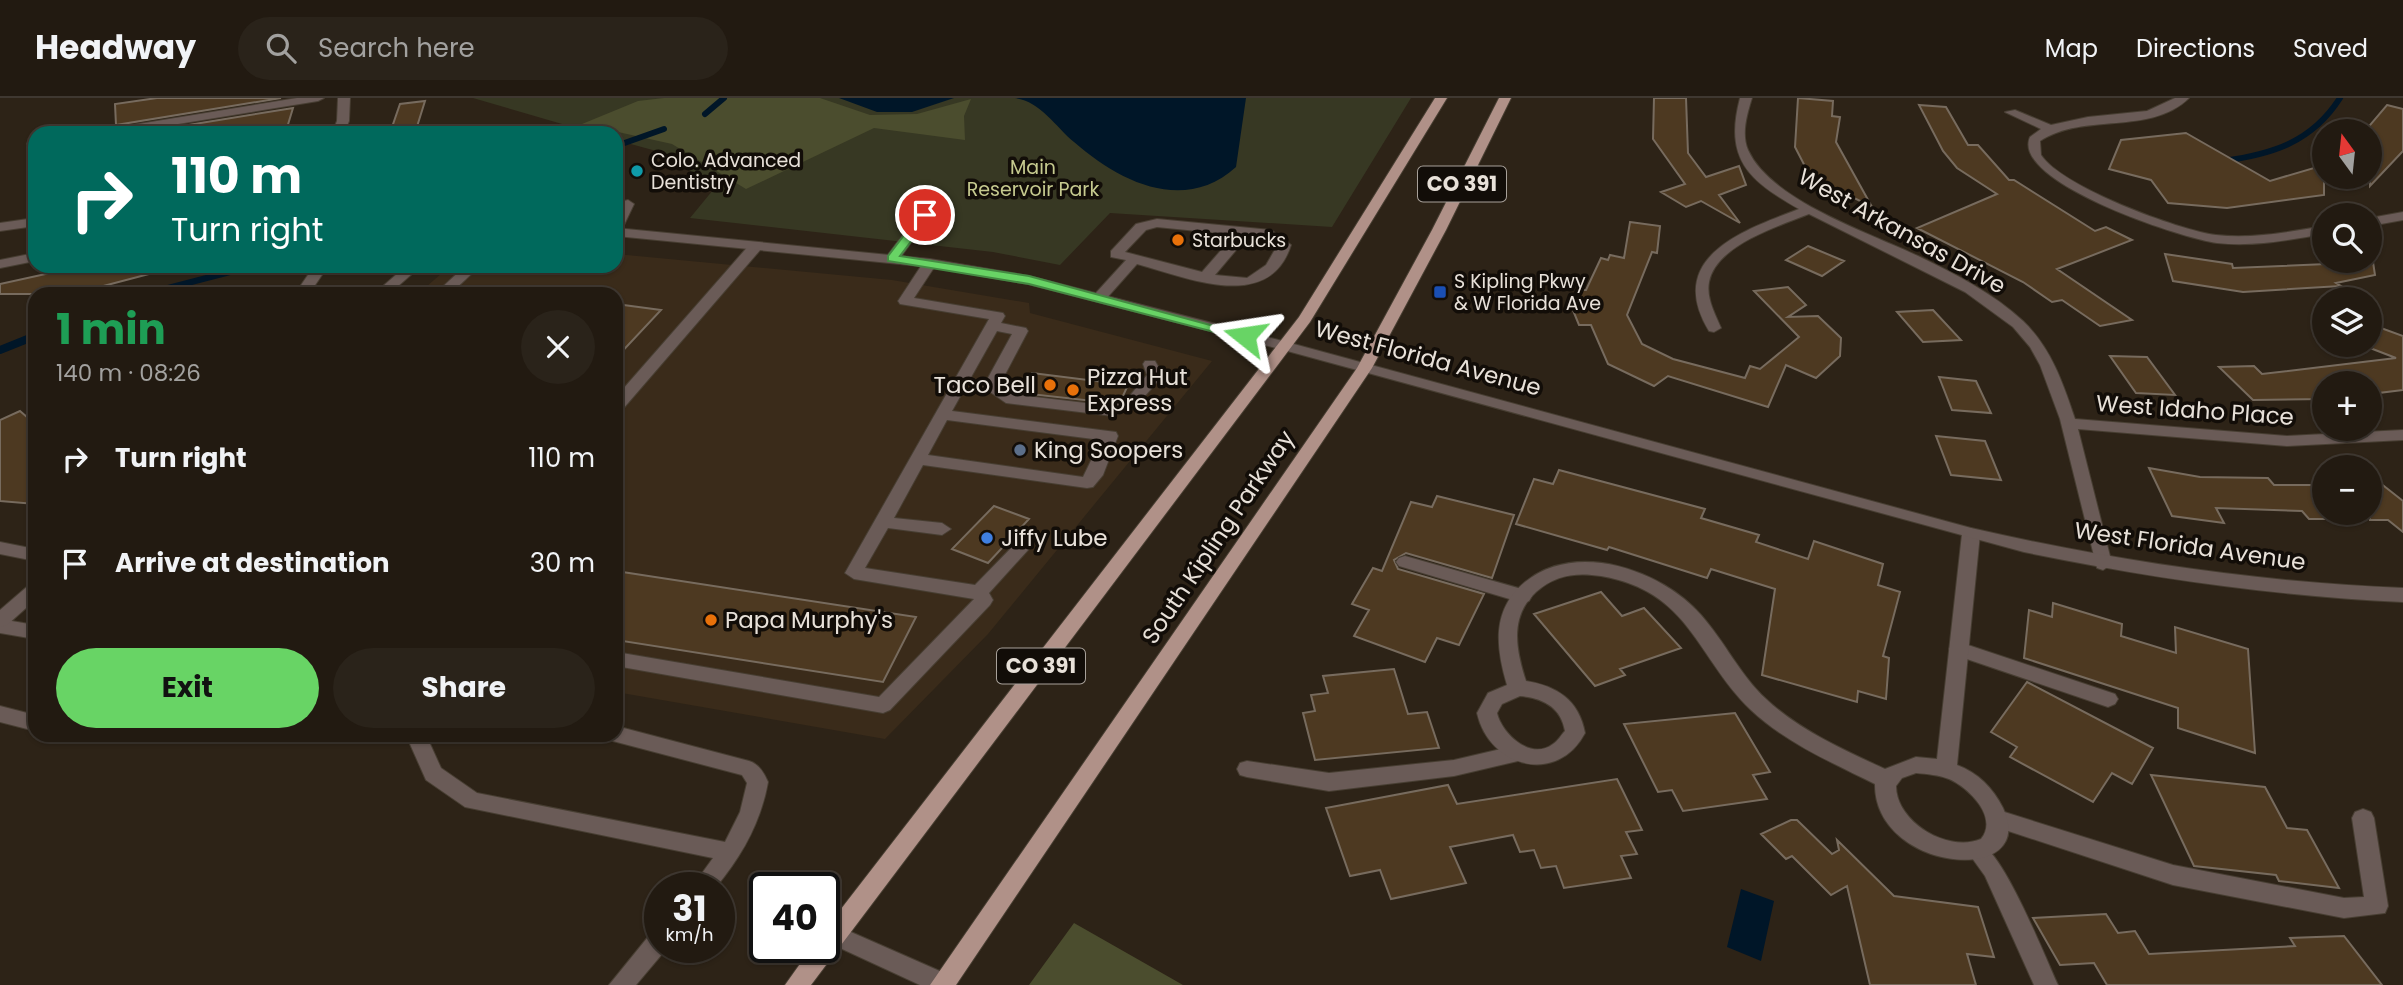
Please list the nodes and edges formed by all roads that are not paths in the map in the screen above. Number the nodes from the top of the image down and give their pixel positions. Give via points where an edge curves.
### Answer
1 (318, 98) edge
2 (344, 98) edge
3 (1441, 98) edge
4 (1505, 98) edge
5 (1746, 98) edge
6 (2183, 98) edge
7 (2011, 112) dead end
8 (145, 126) edge
9 (341, 126) edge
10 (2050, 129) junction
11 (628, 204) dead end
12 (1810, 209) junction
13 (623, 214) edge
14 (925, 215) dead end
15 (2403, 216) edge
16 (2382, 220) edge
17 (28, 223) edge
18 (0, 227) edge
19 (623, 230) edge
20 (2312, 232) edge
21 (1235, 243) dead end
22 (756, 246) junction
23 (28, 258) edge
24 (1135, 258) junction
25 (892, 259) junction
26 (930, 263) junction
27 (0, 264) edge
28 (406, 273) edge
29 (465, 273) edge
30 (1207, 275) junction
31 (389, 287) edge
32 (450, 287) edge
33 (1100, 297) junction
34 (992, 326) junction
35 (1714, 328) dead end
36 (1285, 346) junction
37 (1150, 365) dead end
38 (1364, 368) junction
39 (623, 399) edge
40 (942, 415) junction
41 (2067, 423) junction
42 (2403, 435) edge
43 (918, 459) junction
44 (882, 522) junction
45 (942, 529) dead end
46 (1971, 534) junction
47 (0, 548) edge
48 (1020, 550) dead end
49 (28, 554) edge
50 (1405, 562) dead end
51 (2103, 564) junction
52 (979, 592) junction
53 (2403, 595) edge
54 (28, 596) edge
55 (1522, 596) junction
56 (0, 620) edge
57 (0, 626) edge
58 (28, 631) edge
59 (1959, 649) junction
60 (623, 660) edge
61 (1518, 688) junction
62 (2108, 699) dead end
63 (0, 714) edge
64 (28, 721) edge
65 (623, 735) edge
66 (419, 742) edge
67 (1518, 753) junction
68 (1247, 769) dead end
69 (1946, 769) junction
70 (1887, 780) junction
71 (2363, 818) dead end
72 (1998, 819) junction
73 (1978, 851) junction
74 (730, 852) junction
75 (715, 872) edge
76 (840, 928) edge
77 (840, 937) edge
78 (644, 958) edge
79 (814, 963) edge
80 (621, 985) edge
81 (797, 985) edge
82 (942, 985) edge
83 (2046, 985) edge

1 - 8 street
2 - 9 street
3 - 36 main road, CO 391 via 1356,240
4 - 38 main road, South Kipling Parkway / CO 391
5 - 12 street, West Arkansas Drive via 1739,131 1741,149 1760,175
6 - 10 street via 2169,108
7 - 10 street
10 - 20 street via 2034,139 2035,155 2046,168 2158,223 2204,237 2249,240
11 - 13 street
12 - 35 street via 1726,245 1711,262 1700,296
12 - 41 street, West Arkansas Drive via 2002,311 2042,355
14 - 25 street
15 - 16 street
17 - 18 street
19 - 22 street, West Florida Avenue
21 - 30 street
22 - 25 street, West Florida Avenue
22 - 39 street
23 - 27 street
24 - 30 street
24 - 30 street via 1116,254 1141,227 1157,223 1271,234 1284,245 1258,279 1224,282
24 - 33 street
25 - 26 street, West Florida Avenue
26 - 33 street, West Florida Avenue
26 - 34 street via 905,301 998,316
28 - 31 street
29 - 32 street
33 - 36 street, West Florida Avenue
34 - 37 street via 1021,331 991,387 1006,398 1113,411 1133,401 1155,375
34 - 40 street
36 - 38 street, West Florida Avenue
36 - 76 main road, CO 391
38 - 46 street, West Florida Avenue
38 - 82 main road, South Kipling Parkway / CO 391
40 - 43 street
40 - 43 street via 1110,436 1095,475 1087,483
41 - 42 street, West Idaho Place via 2287,440
41 - 51 street, West Arkansas Drive
43 - 44 street
44 - 45 street
44 - 52 street via 854,573
46 - 51 street, West Florida Avenue
46 - 59 street
47 - 49 street
48 - 52 street
50 - 55 street
51 - 53 street, West Florida Avenue via 2252,585
52 - 60 street via 984,600 883,705
54 - 56 street
55 - 61 street via 1504,642
55 - 70 street via 1535,581 1578,566 1607,570 1648,586 1694,618 1725,667 1771,715
57 - 58 street
59 - 62 street
59 - 69 street
61 - 67 street via 1495,697 1486,716 1495,737
61 - 67 street via 1547,693 1560,701 1575,722 1576,733 1571,743 1548,756
63 - 64 street
65 - 74 street via 749,769 758,782 754,810
66 - 74 street via 433,774 472,801
67 - 68 street via 1454,768 1329,782
69 - 70 street via 1903,767
69 - 72 street via 1970,781 1988,799
70 - 73 street via 1884,796 1888,806 1909,832 1931,846 1957,853
71 - 72 street via 2377,906 2344,908 2173,875
72 - 73 street via 1992,844
73 - 83 street via 1993,870
74 - 75 street
77 - 82 street
78 - 80 street
79 - 81 main road, CO 391

